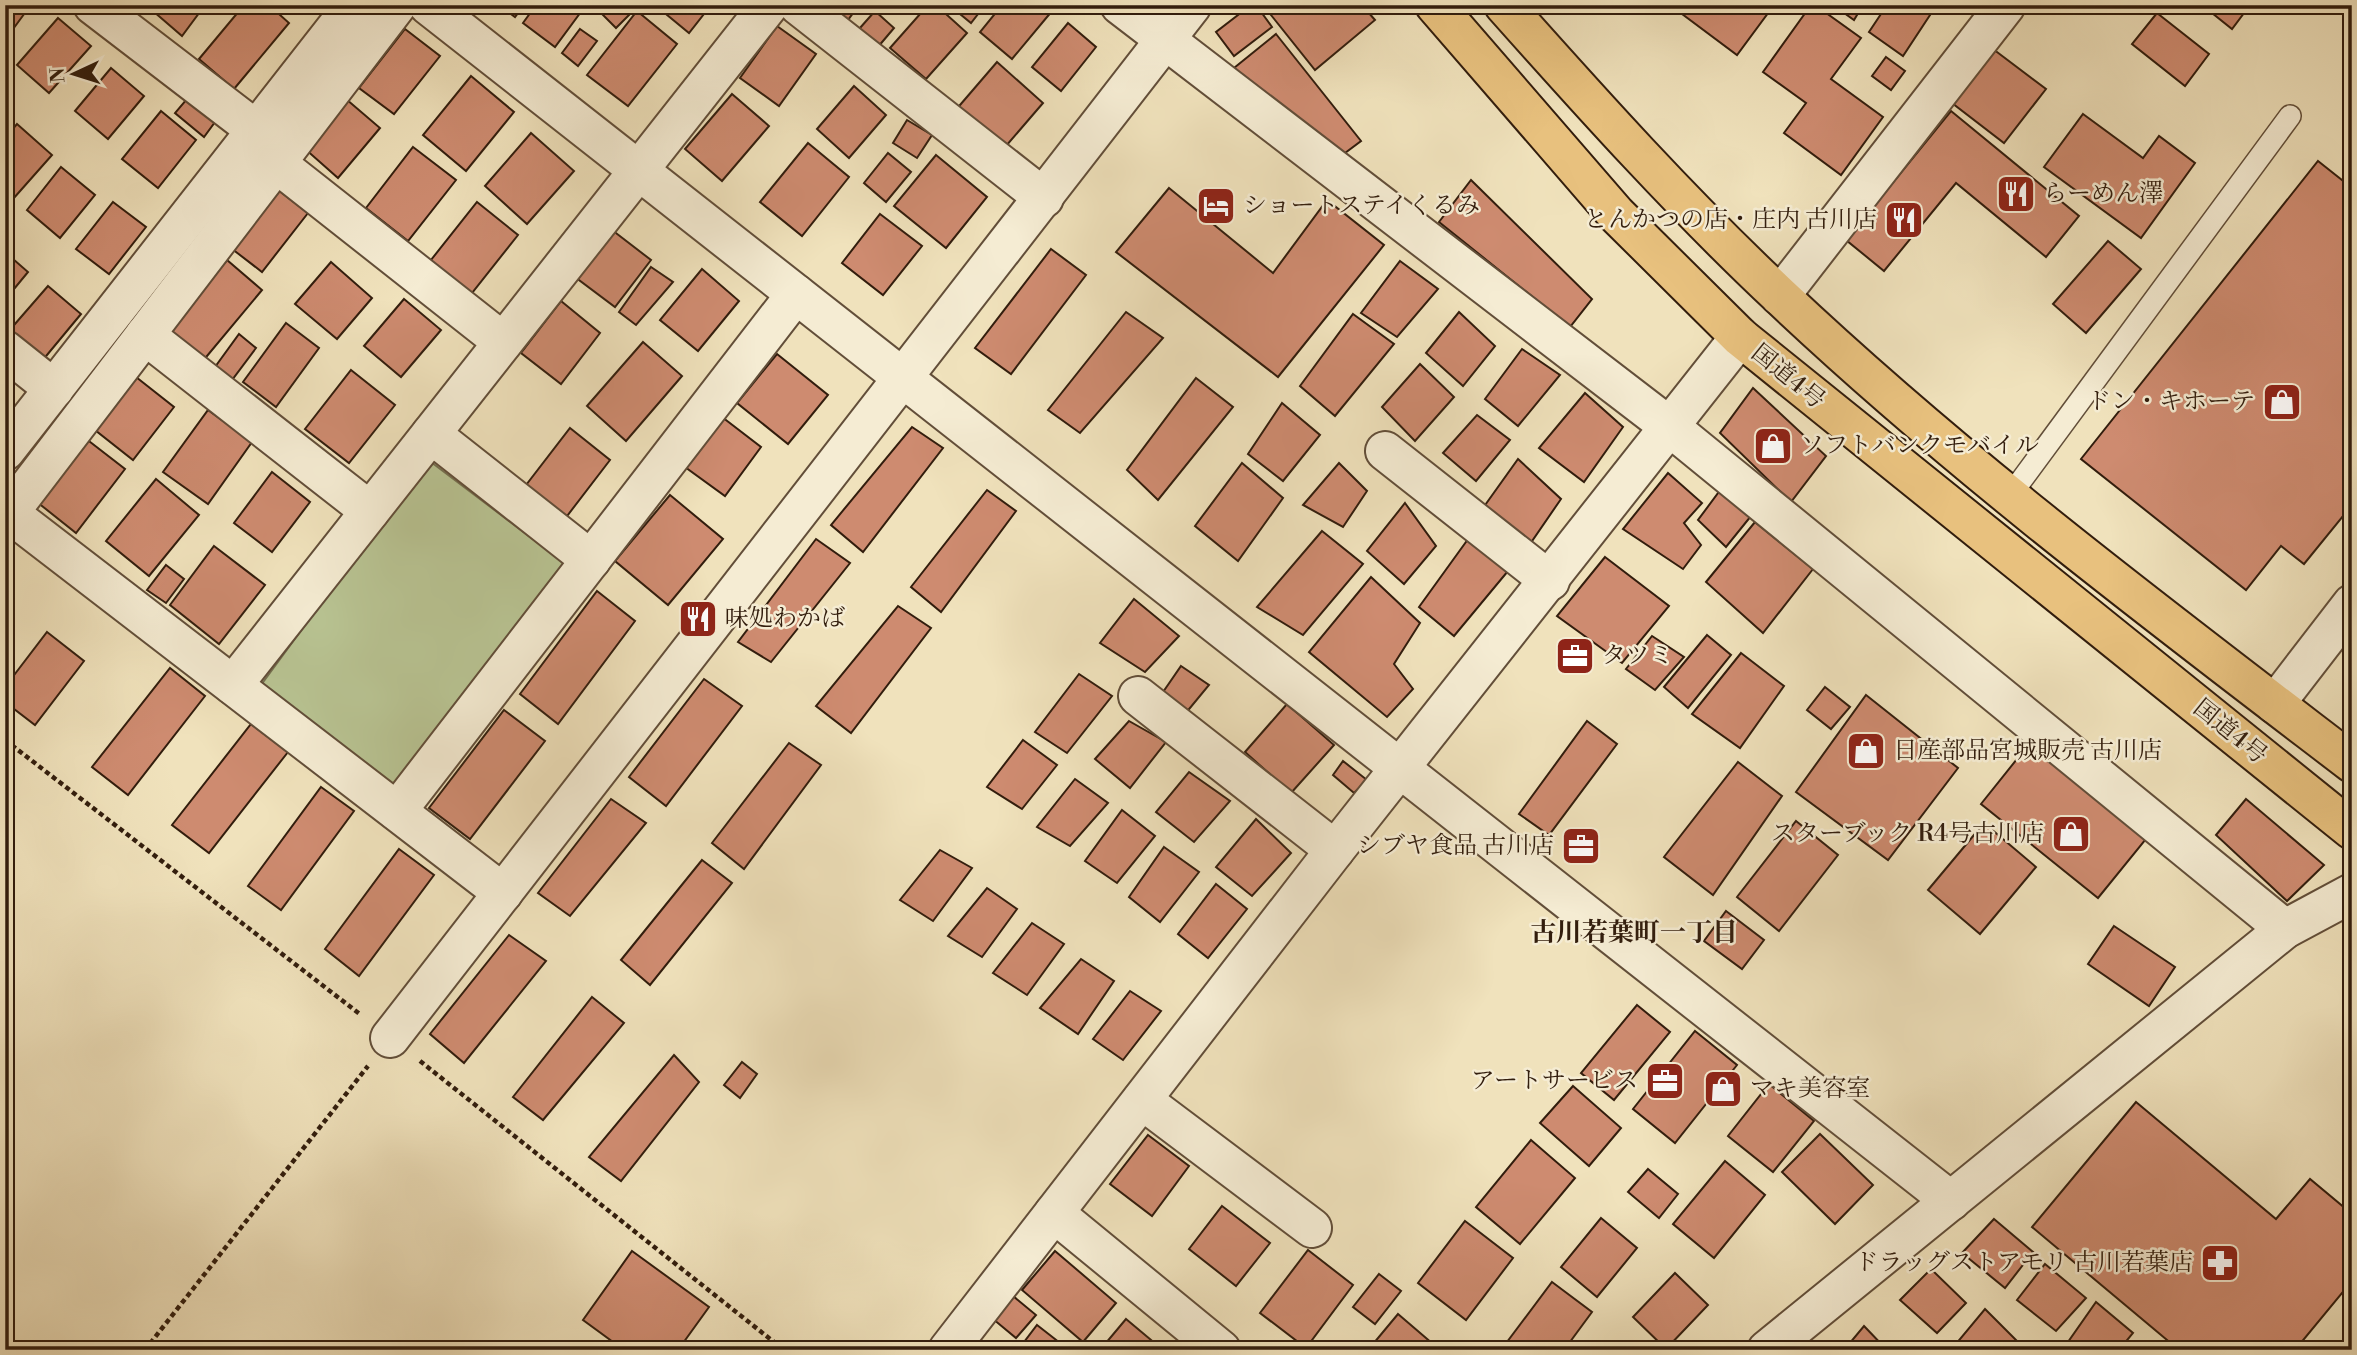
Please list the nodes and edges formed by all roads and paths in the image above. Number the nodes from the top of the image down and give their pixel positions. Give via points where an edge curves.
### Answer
1 (93, 5) edge
2 (354, 5) edge
3 (397, 5) edge
4 (428, 5) edge
5 (769, 5) edge
6 (798, 5) edge
7 (1120, 5) edge
8 (1192, 5) edge
9 (1435, 5) edge
10 (1504, 5) edge
11 (2006, 5) edge
12 (1166, 41) junction
13 (2290, 116) dead end
14 (257, 130) junction
15 (276, 163) junction
16 (639, 170) junction
17 (1044, 198) junction
18 (796, 294) junction
19 (1780, 296) junction
20 (145, 335) junction
21 (1740, 337) junction
22 (503, 342) junction
23 (5, 350) edge
24 (903, 378) junction
25 (54, 389) junction
26 (1670, 427) junction
27 (431, 434) junction
28 (5, 451) edge
29 (1385, 451) dead end
30 (2008, 497) junction
31 (370, 511) junction
32 (591, 560) junction
33 (1550, 581) junction
34 (2352, 604) edge
35 (233, 685) junction
36 (1138, 696) dead end
37 (2275, 704) junction
38 (2352, 762) edge
39 (1402, 769) junction
40 (397, 811) junction
41 (2352, 830) edge
42 (1335, 850) junction
43 (503, 893) junction
44 (2352, 893) edge
45 (2285, 929) junction
46 (390, 1038) joint
47 (1142, 1100) junction
48 (1951, 1200) junction
49 (1054, 1213) junction
50 (1312, 1228) dead end
51 (145, 1350) edge
52 (948, 1350) edge
53 (1221, 1350) edge
54 (1767, 1350) edge

1 - 14 street
2 - 14 street
3 - 15 street
4 - 16 street
5 - 16 street
6 - 17 street
7 - 12 street
8 - 12 street
9 - 21 highway, 国道4号 via 1616,214
10 - 19 highway, 国道4号 via 1650,167
11 - 19 street
12 - 17 street
12 - 26 street
13 - 30 lane
14 - 25 street
15 - 20 street
15 - 22 street
16 - 18 street
16 - 22 street
17 - 24 street
18 - 24 street
18 - 32 street
19 - 30 highway, 国道4号
20 - 31 street
20 - 35 street via 9,513
21 - 26 street
21 - 41 highway, 国道4号
22 - 27 street
23 - 25 street
24 - 39 street
24 - 43 street
25 - 28 street
26 - 33 street
26 - 45 street
27 - 31 street
27 - 32 street
29 - 33 street
30 - 37 highway, 国道4号
31 - 35 street
32 - 40 street
33 - 39 street
34 - 37 street
35 - 40 street
36 - 42 street
37 - 38 highway, 国道4号
39 - 42 street
39 - 48 street
40 - 43 street
42 - 47 street
43 - 46 street
44 - 45 street
45 - 48 street
46 - 51 path
47 - 49 street
47 - 50 street
48 - 54 street
49 - 52 street
49 - 53 street

